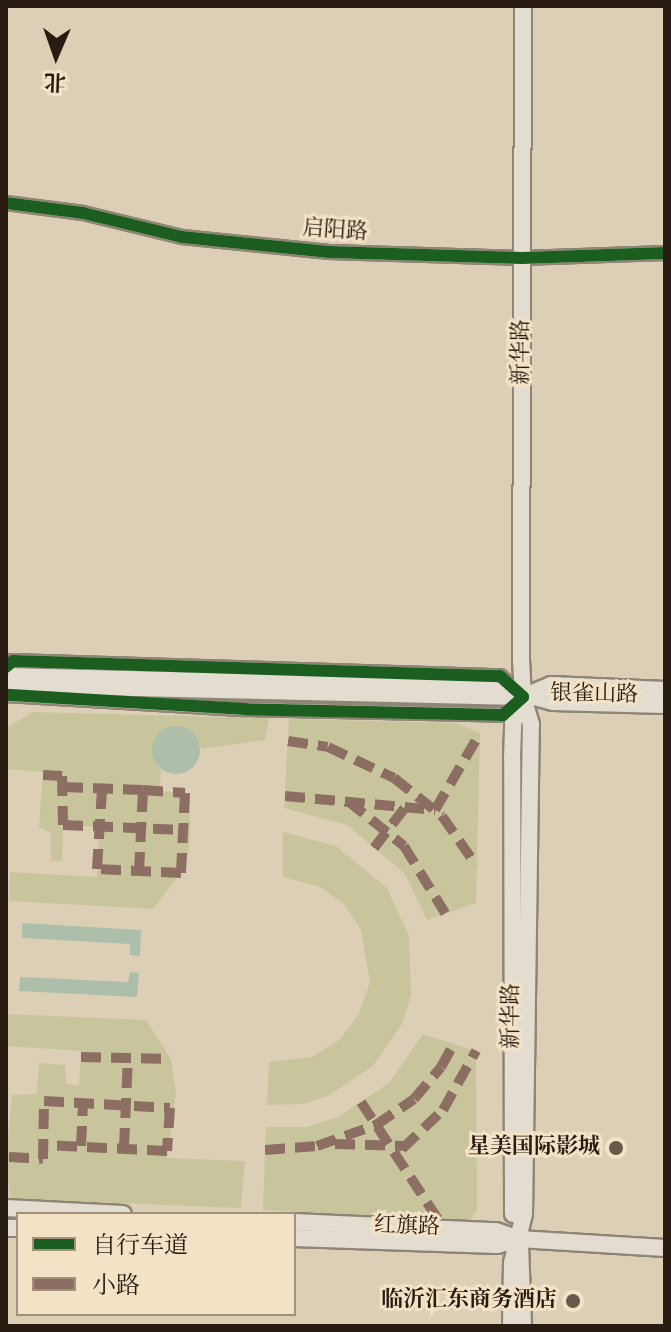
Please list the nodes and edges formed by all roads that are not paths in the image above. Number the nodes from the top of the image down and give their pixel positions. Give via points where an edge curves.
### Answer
1 (523, 6) edge
2 (6, 203) edge
3 (665, 253) edge
4 (522, 258) junction
5 (6, 667) edge
6 (6, 676) edge
7 (6, 685) edge
8 (665, 690) edge
9 (6, 695) edge
10 (665, 696) edge
11 (523, 697) junction
12 (665, 705) edge
13 (665, 713) edge
14 (6, 1208) edge
15 (84, 1212) edge
16 (296, 1222) edge
17 (296, 1238) edge
18 (519, 1239) junction
19 (665, 1248) edge
20 (511, 1326) edge
21 (523, 1326) edge

1 - 4 main road, 新华路
2 - 4 street, 启阳路 via 83,213 196,239 329,252
3 - 4 street, 启阳路
4 - 11 main road, 新华路
5 - 11 street via 13,661 500,676
6 - 11 main road, 银雀山路 via 501,688
7 - 11 main road, 银雀山路
8 - 11 main road via 551,685
9 - 11 street via 245,709 503,715
10 - 11 main road, 银雀山路
11 - 12 main road, 银雀山路
11 - 13 street via 553,709
11 - 18 main road, 新华路 via 531,724 524,1214
14 - 15 main road
16 - 18 main road, 红旗路 via 496,1231
17 - 18 main road, 红旗路 via 497,1245
18 - 19 main road, 红旗路
18 - 20 main road, 新华路 via 512,1263
18 - 21 main road, 新华路

